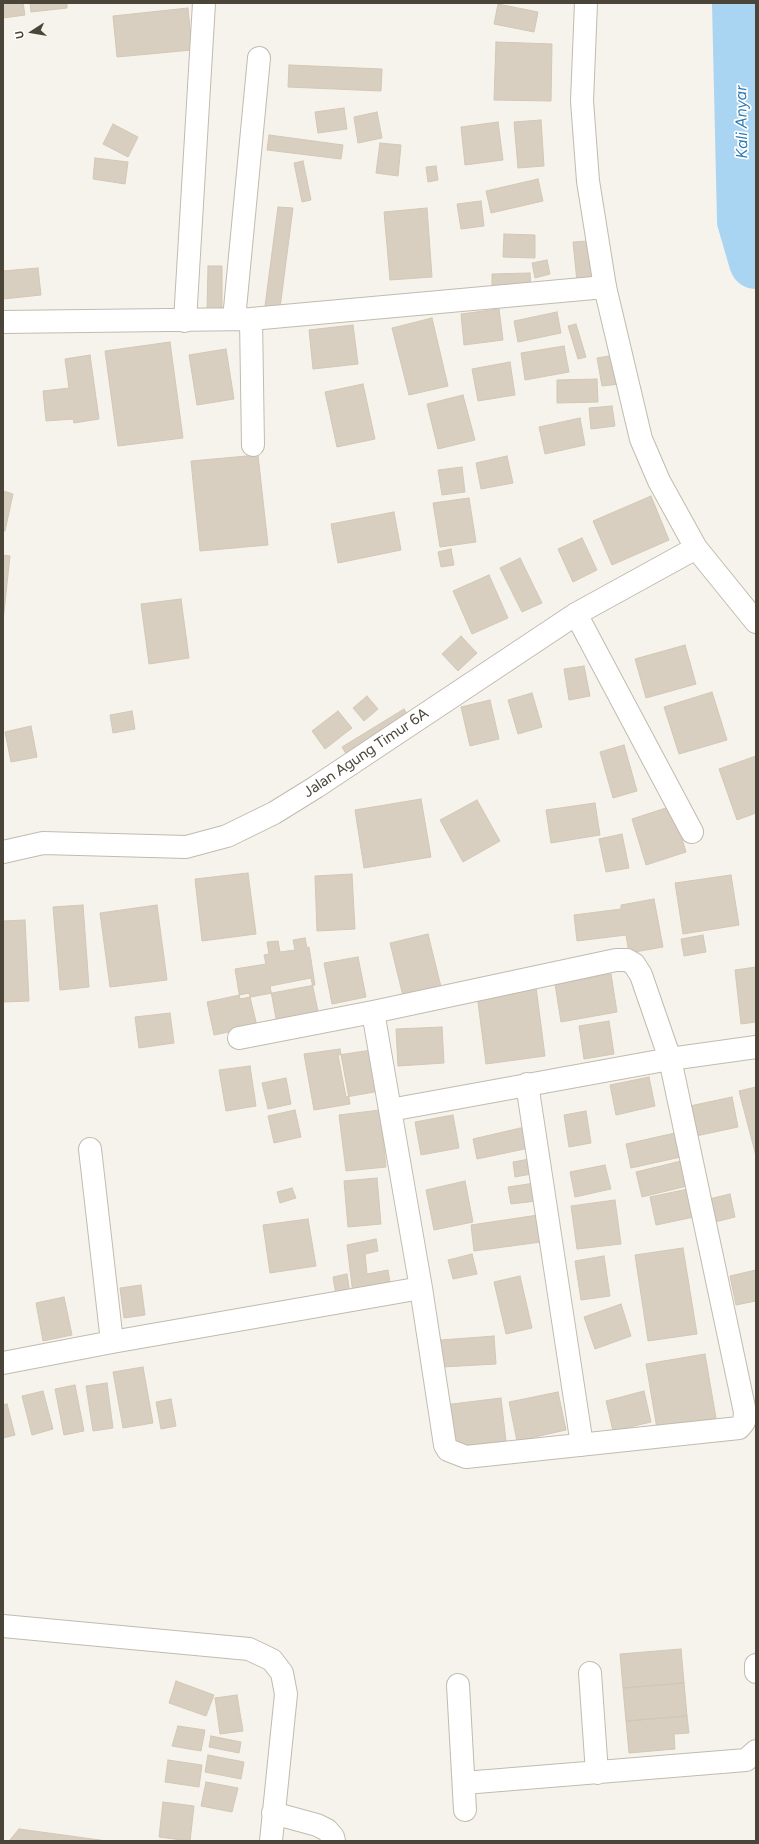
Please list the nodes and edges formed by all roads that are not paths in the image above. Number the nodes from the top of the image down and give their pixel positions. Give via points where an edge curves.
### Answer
1 (204, 3) edge
2 (586, 3) edge
3 (259, 58) dead end
4 (605, 287) junction
5 (242, 319) junction
6 (185, 321) junction
7 (3, 322) edge
8 (253, 445) dead end
9 (696, 548) junction
10 (576, 614) junction
11 (756, 622) edge
12 (692, 832) dead end
13 (3, 852) edge
14 (373, 1012) junction
15 (238, 1038) dead end
16 (756, 1047) edge
17 (670, 1059) junction
18 (528, 1084) junction
19 (390, 1110) junction
20 (90, 1149) dead end
21 (421, 1288) junction
22 (112, 1342) junction
23 (3, 1363) edge
24 (748, 1427) edge
25 (582, 1445) junction
26 (3, 1626) edge
27 (756, 1665) edge
28 (756, 1672) edge
29 (590, 1673) dead end
30 (458, 1685) dead end
31 (756, 1751) edge
32 (596, 1773) junction
33 (464, 1783) junction
34 (465, 1810) dead end
35 (273, 1813) junction
36 (271, 1841) edge
37 (334, 1841) edge

1 - 6 street
2 - 4 street via 582,101 588,181
3 - 5 street
4 - 5 street
4 - 9 street via 641,439 659,481
5 - 6 street
5 - 8 street
6 - 7 street
9 - 10 street, Jalan Agung Timur 6A
9 - 11 street
10 - 12 street
10 - 13 street, Jalan Agung Timur 6A via 274,814 227,836 186,847 43,843
14 - 15 street
14 - 17 street via 616,960 627,960 638,969
14 - 19 street
16 - 17 street
17 - 18 street
17 - 24 street via 745,1412 744,1422
18 - 19 street
18 - 25 street
19 - 21 street
20 - 22 street
21 - 22 street
21 - 25 street via 445,1445 448,1450 466,1457
22 - 23 street
24 - 25 street
26 - 35 street via 250,1650 272,1660 282,1673 286,1694
27 - 28 street
29 - 32 street
30 - 33 street
31 - 32 street via 746,1760
32 - 33 street
33 - 34 street
35 - 36 street
35 - 37 street via 317,1825 327,1830

